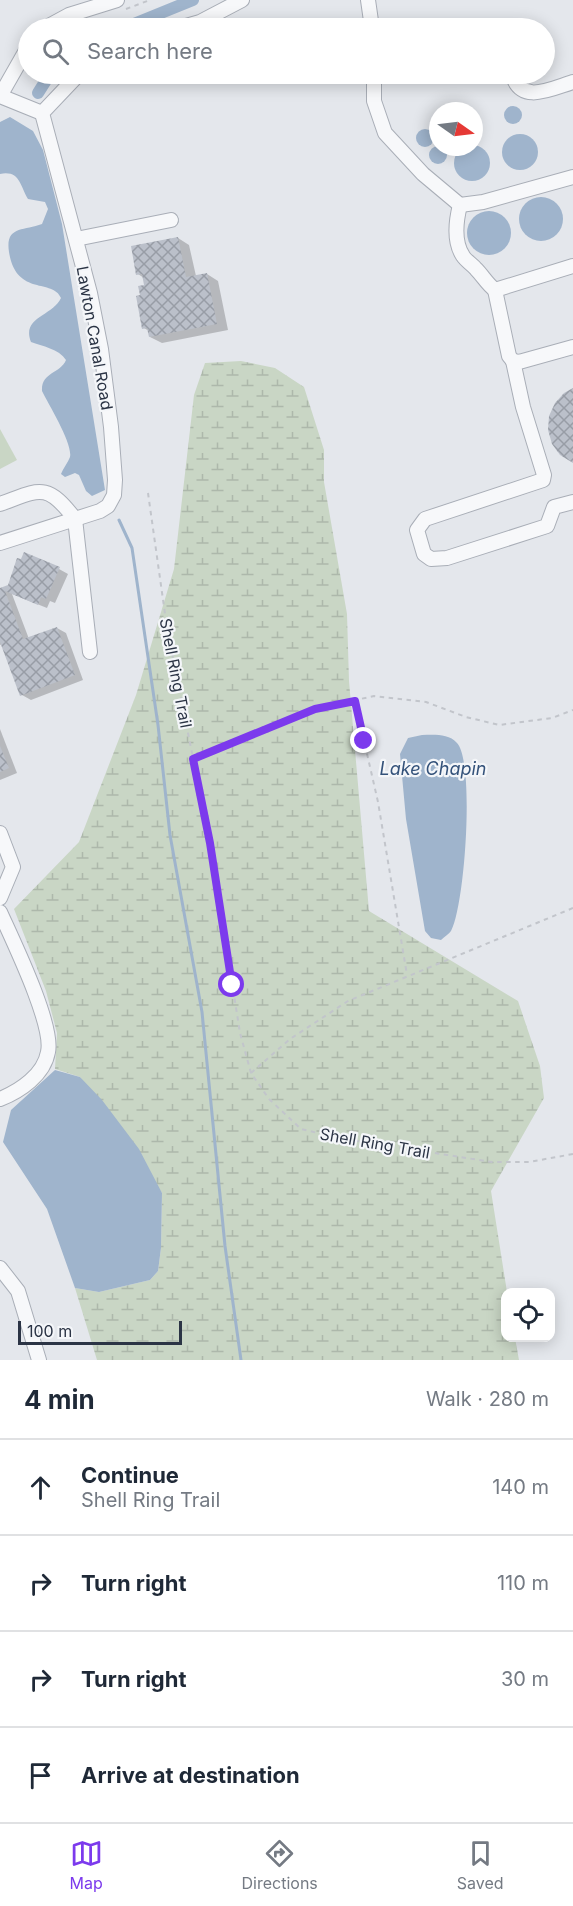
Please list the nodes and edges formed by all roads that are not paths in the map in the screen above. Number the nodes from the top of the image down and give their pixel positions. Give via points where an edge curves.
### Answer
1 (117, 0) edge
2 (242, 0) edge
3 (368, 0) edge
4 (63, 18) edge
5 (208, 18) edge
6 (371, 18) edge
7 (18, 64) edge
8 (573, 82) edge
9 (70, 84) edge
10 (374, 84) edge
11 (515, 84) edge
12 (0, 96) edge
13 (42, 113) junction
14 (573, 177) edge
15 (460, 205) junction
16 (171, 220) dead end
17 (76, 239) junction
18 (573, 266) edge
19 (495, 290) junction
20 (573, 347) edge
21 (513, 361) junction
22 (573, 502) edge
23 (0, 504) edge
24 (75, 519) junction
25 (0, 543) edge
26 (90, 652) dead end
27 (0, 833) edge
28 (0, 898) edge
29 (0, 912) edge
30 (0, 1099) edge
31 (0, 1268) edge
32 (39, 1360) edge

1 - 4 street
2 - 5 street
3 - 6 street
7 - 12 street
8 - 11 street via 531,93
9 - 13 street
10 - 15 street via 374,101 385,133 423,174
12 - 13 street
13 - 17 street, Lawton Canal Road
14 - 15 street
15 - 19 street via 456,236 459,247
16 - 17 street
17 - 24 street, Lawton Canal Road via 100,349 115,480 108,506
18 - 19 street
19 - 21 street
20 - 21 street
21 - 22 street via 543,480 425,519 417,530 424,554 431,559 447,558 547,526 554,507
23 - 24 street via 42,490
24 - 25 street, Lawton Canal Road
24 - 26 street
27 - 28 street via 13,867
29 - 30 street via 49,1034 49,1052 35,1076
31 - 32 street via 18,1291

